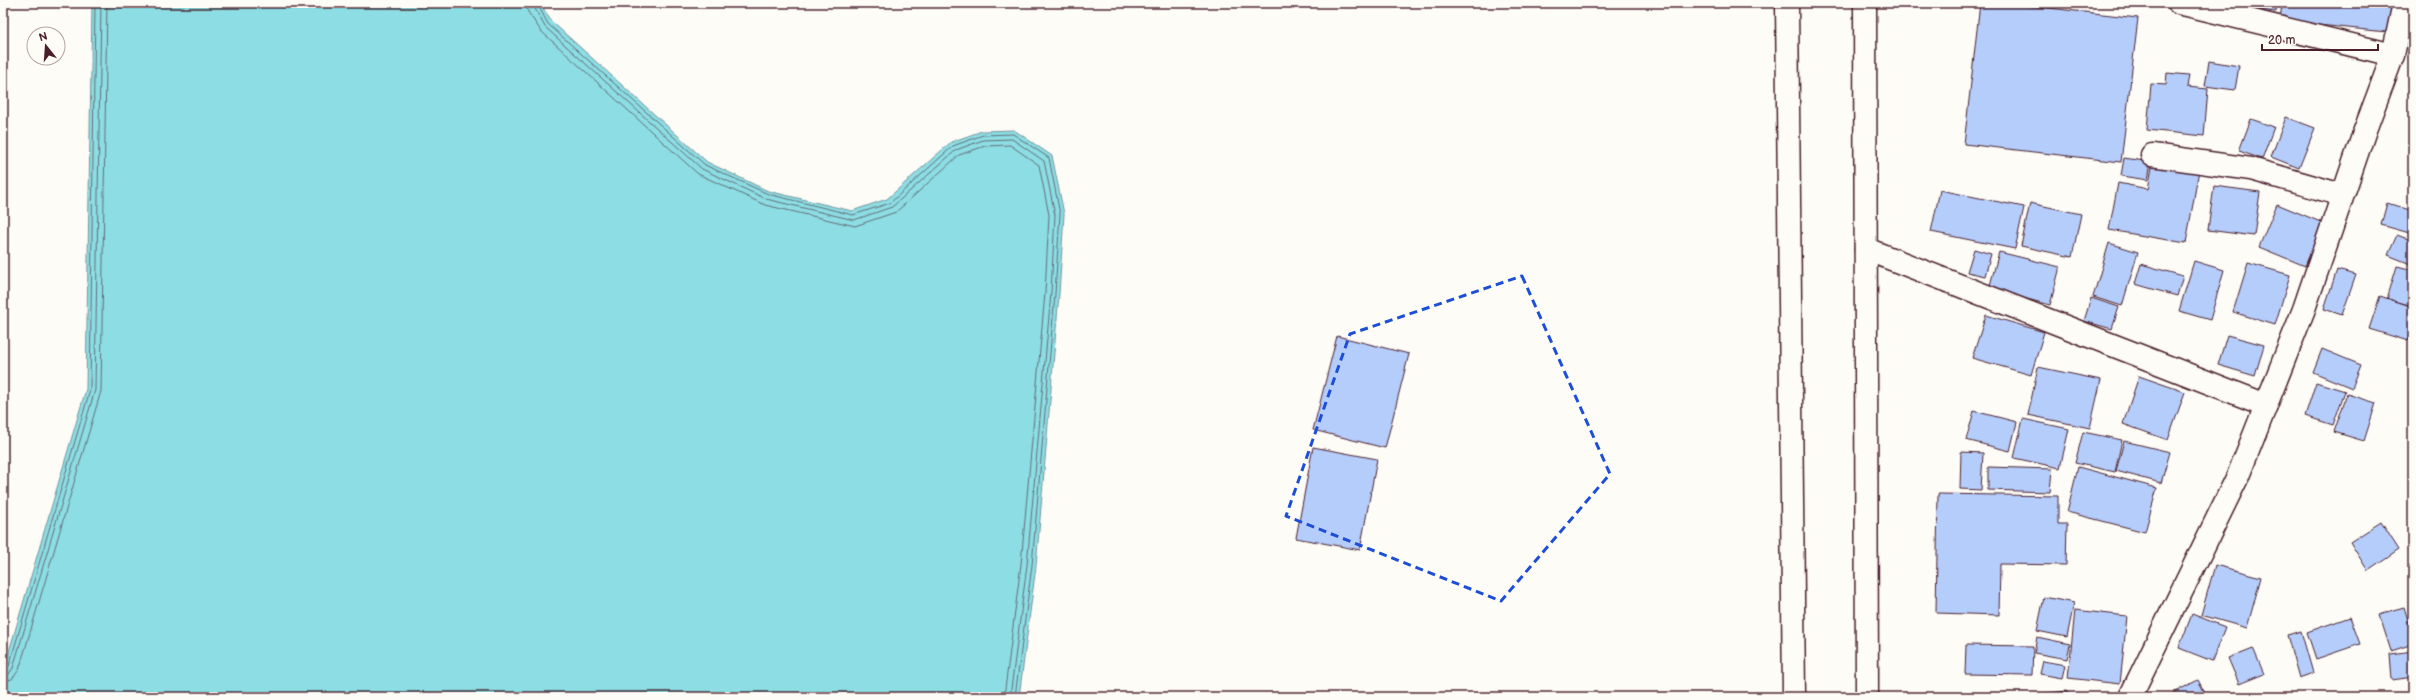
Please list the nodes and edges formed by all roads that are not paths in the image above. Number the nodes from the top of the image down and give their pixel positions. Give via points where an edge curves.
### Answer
1 (1787, 3) edge
2 (1864, 3) edge
3 (2179, 3) edge
4 (2404, 3) edge
5 (2393, 56) junction
6 (2152, 155) dead end
7 (2342, 195) junction
8 (1866, 249) junction
9 (2266, 405) junction
10 (1794, 697) edge
11 (1867, 697) edge
12 (2130, 697) edge

1 - 10 street
2 - 8 street
3 - 5 street
4 - 5 street
5 - 7 street
6 - 7 street via 2251,170
7 - 9 street via 2304,310
8 - 9 street
8 - 11 street
9 - 12 street via 2238,476

